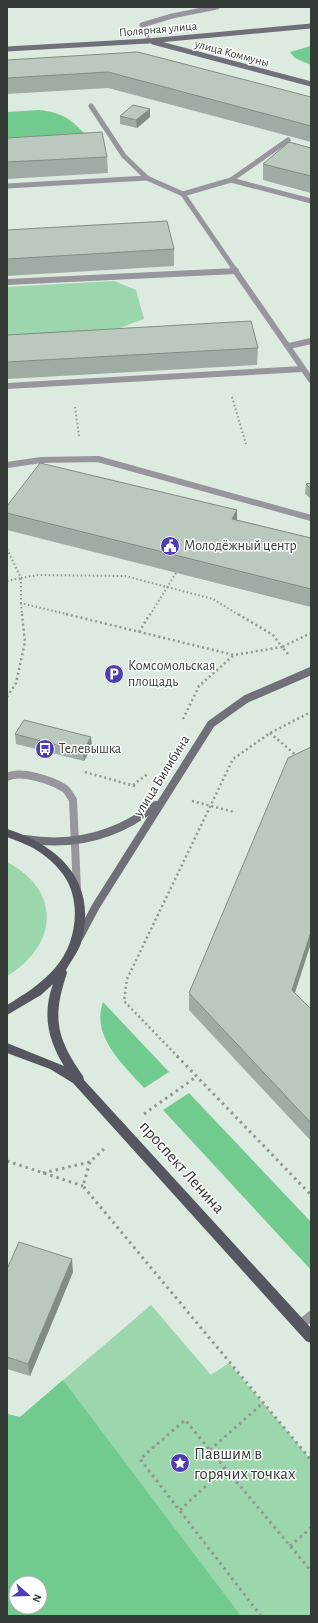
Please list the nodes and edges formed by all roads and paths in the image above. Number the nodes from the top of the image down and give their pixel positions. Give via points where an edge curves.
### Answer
1 (217, 7) edge
2 (311, 26) edge
3 (148, 41) junction
4 (7, 49) edge
5 (311, 84) edge
6 (91, 106) dead end
7 (288, 140) dead end
8 (147, 178) junction
9 (231, 180) junction
10 (7, 186) edge
11 (183, 194) junction
12 (311, 201) edge
13 (236, 271) junction
14 (7, 282) edge
15 (311, 341) edge
16 (289, 346) junction
17 (303, 369) junction
18 (224, 374) junction
19 (311, 380) edge
20 (72, 383) junction
21 (7, 386) edge
22 (246, 444) dead end
23 (82, 459) junction
24 (7, 464) edge
25 (311, 518) edge
26 (7, 549) edge
27 (176, 573) dead end
28 (21, 577) junction
29 (7, 581) edge
30 (168, 587) junction
31 (21, 603) junction
32 (139, 632) junction
33 (311, 672) edge
34 (7, 698) edge
35 (311, 712) edge
36 (270, 733) junction
37 (299, 758) edge
38 (83, 772) dead end
39 (7, 777) edge
40 (166, 794) junction
41 (210, 806) junction
42 (234, 812) dead end
43 (7, 834) edge
44 (20, 838) junction
45 (76, 841) junction
46 (77, 891) junction
47 (77, 941) junction
48 (65, 966) junction
49 (7, 1010) edge
50 (7, 1048) edge
51 (89, 1092) junction
52 (7, 1161) edge
53 (90, 1162) dead end
54 (82, 1186) junction
55 (311, 1195) edge
56 (311, 1316) edge
57 (300, 1324) junction
58 (311, 1337) edge
59 (263, 1403) junction
60 (210, 1450) junction
61 (311, 1460) edge
62 (225, 1468) junction
63 (180, 1510) junction
64 (311, 1528) edge
65 (290, 1546) junction
66 (311, 1571) edge
67 (261, 1616) edge

1 - 3 lane via 142,25
2 - 3 street, Полярная улица
3 - 4 street, Полярная улица
3 - 5 street, улица Коммуны
6 - 8 lane via 124,156
7 - 9 lane
8 - 10 lane
8 - 11 lane
9 - 11 lane
9 - 12 lane
11 - 13 lane
13 - 14 lane
13 - 16 lane
15 - 16 lane
16 - 17 lane
17 - 18 lane
17 - 19 lane
18 - 20 lane
18 - 22 path
20 - 21 lane
20 - 23 path
23 - 24 lane
23 - 25 lane via 98,459
26 - 28 path
27 - 30 path
28 - 29 path
28 - 30 path via 125,576
28 - 31 path
30 - 32 path
30 - 32 path via 213,599 273,635 282,647 234,655
31 - 32 path
31 - 34 path via 25,642 16,683
33 - 40 street, улица Билибина via 251,696 225,710 201,737
35 - 36 path
36 - 37 path
36 - 41 path via 233,759
38 - 40 path
39 - 45 lane via 13,774 38,777 65,788 73,800
40 - 41 path
40 - 45 street via 156,806 128,825 109,833
40 - 47 street, улица Билибина
41 - 42 path
41 - 55 path via 127,979 124,1001
43 - 44 main road
44 - 45 street via 35,841
44 - 46 main road via 52,856 66,871
45 - 46 lane
46 - 47 main road via 81,921
47 - 48 main road
48 - 49 main road via 37,994
48 - 51 main road via 52,1003 51,1020 61,1050
50 - 51 main road, проспект Ленина via 54,1066 77,1080
51 - 57 main road, проспект Ленина
52 - 54 path
53 - 54 path
54 - 59 path
56 - 57 lane
57 - 58 main road, проспект Ленина
59 - 60 path
59 - 61 path
60 - 62 path
60 - 63 path via 185,1420 140,1459
62 - 63 path
62 - 65 path
63 - 67 path
64 - 65 path
65 - 66 path

